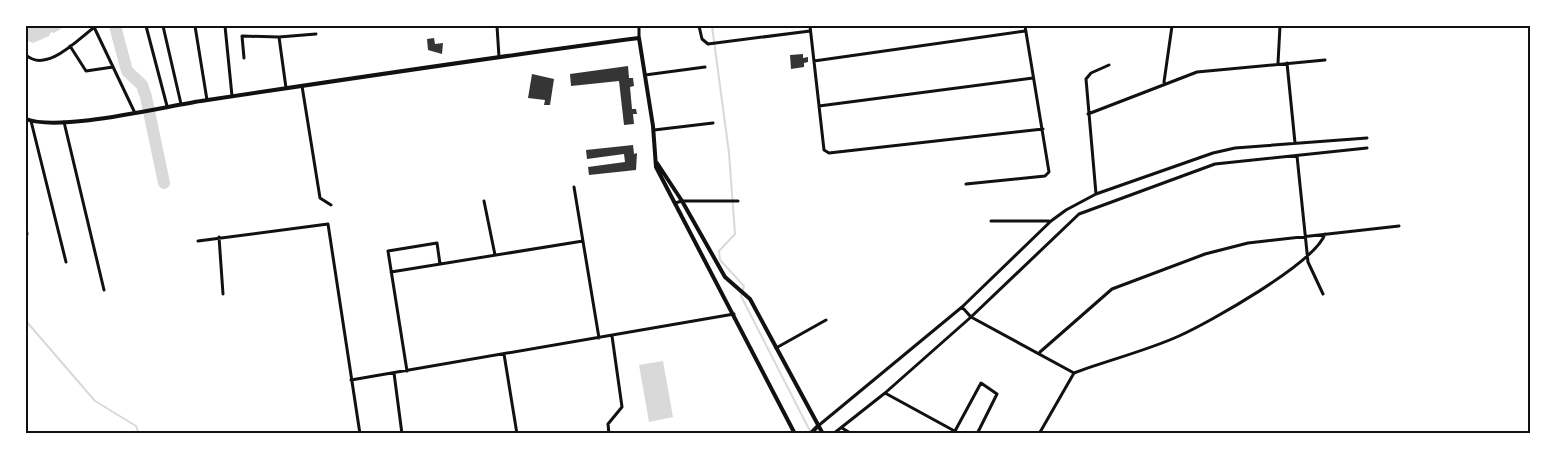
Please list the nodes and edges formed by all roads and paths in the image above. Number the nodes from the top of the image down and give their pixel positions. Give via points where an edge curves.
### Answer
1 (95, 26) edge
2 (146, 26) edge
3 (163, 26) edge
4 (195, 26) edge
5 (225, 26) edge
6 (496, 26) edge
7 (639, 26) edge
8 (699, 26) edge
9 (810, 26) edge
10 (1025, 26) edge
11 (1172, 26) edge
12 (1280, 26) edge
13 (810, 31) junction
14 (1025, 31) junction
15 (316, 34) dead end
16 (279, 37) junction
17 (639, 38) junction
18 (70, 46) junction
19 (26, 55) edge
20 (499, 57) junction
21 (244, 58) dead end
22 (1325, 60) dead end
23 (814, 61) junction
24 (1278, 63) junction
25 (1287, 63) junction
26 (1109, 65) dead end
27 (114, 66) junction
28 (705, 67) dead end
29 (645, 75) junction
30 (1033, 78) junction
31 (1164, 82) junction
32 (302, 86) junction
33 (286, 88) junction
34 (232, 96) junction
35 (207, 100) junction
36 (181, 104) junction
37 (167, 106) junction
38 (819, 106) junction
39 (134, 111) junction
40 (1088, 114) junction
41 (27, 119) edge
42 (65, 123) junction
43 (713, 123) dead end
44 (1043, 129) junction
45 (654, 130) junction
46 (1367, 138) dead end
47 (1295, 143) junction
48 (1367, 148) dead end
49 (1213, 153) junction
50 (1297, 155) junction
51 (657, 163) junction
52 (1215, 164) junction
53 (966, 184) dead end
54 (574, 188) dead end
55 (1096, 194) junction
56 (484, 201) dead end
57 (682, 201) junction
58 (738, 201) dead end
59 (675, 203) junction
60 (331, 205) dead end
61 (991, 221) dead end
62 (1051, 221) junction
63 (1399, 226) dead end
64 (26, 228) edge
65 (1326, 233) junction
66 (27, 234) edge
67 (1304, 235) junction
68 (219, 237) junction
69 (198, 241) dead end
70 (583, 241) junction
71 (495, 255) junction
72 (1306, 256) junction
73 (66, 262) dead end
74 (440, 264) junction
75 (391, 272) junction
76 (104, 290) dead end
77 (223, 294) dead end
78 (1323, 294) dead end
79 (962, 307) junction
80 (735, 314) junction
81 (971, 317) junction
82 (826, 321) dead end
83 (612, 336) junction
84 (599, 338) junction
85 (776, 348) junction
86 (1040, 352) junction
87 (504, 354) junction
88 (407, 371) junction
89 (394, 373) junction
90 (1074, 373) junction
91 (351, 380) junction
92 (885, 393) junction
93 (816, 427) junction
94 (842, 428) junction
95 (955, 431) junction
96 (360, 434) edge
97 (402, 434) edge
98 (517, 434) edge
99 (609, 434) edge
100 (795, 434) edge
101 (810, 434) edge
102 (822, 434) edge
103 (833, 434) edge
104 (852, 434) edge
105 (960, 434) edge
106 (977, 434) edge
107 (1039, 434) edge

1 - 18 street
1 - 27 street
2 - 37 street
3 - 36 street
4 - 35 street
5 - 34 street
6 - 20 street
7 - 17 street
8 - 13 street via 702,39 708,44
9 - 13 street
10 - 14 street
11 - 31 street
12 - 24 street
13 - 23 street
14 - 23 street
14 - 30 street
15 - 16 street
16 - 21 street via 242,36
16 - 33 street
17 - 20 main road
17 - 29 main road
18 - 19 street via 44,61
18 - 27 street via 86,71
20 - 32 main road
22 - 25 street
23 - 38 street
24 - 25 street
24 - 31 street via 1197,72
25 - 47 street
26 - 40 street via 1088,76
27 - 39 street
28 - 29 street
29 - 45 main road
30 - 38 street
30 - 44 street
31 - 40 street
32 - 33 main road
32 - 60 street via 320,198
33 - 34 main road
34 - 35 main road
35 - 36 main road
36 - 37 main road
37 - 39 main road
38 - 44 street via 824,150 833,154
39 - 42 main road
40 - 55 street
41 - 42 main road
41 - 73 street
42 - 76 street
43 - 45 street
44 - 53 street via 1047,174
45 - 51 main road
46 - 47 street
47 - 49 street
48 - 50 street
49 - 52 street
49 - 55 street
50 - 52 street
50 - 67 street
51 - 57 main road
51 - 59 main road
52 - 81 street via 1079,214
54 - 70 street
55 - 62 street
56 - 71 street
57 - 58 street
57 - 59 street
57 - 85 main road via 725,277 745,293
59 - 80 main road
61 - 62 street
62 - 79 street
63 - 65 street
64 - 66 street
65 - 67 street
65 - 72 street via 1318,247
67 - 72 street
67 - 86 street via 1230,246 1112,289
68 - 69 street
68 - 77 street
68 - 91 street via 328,224
70 - 71 street
70 - 84 street
71 - 74 street
72 - 78 street
72 - 90 street via 1282,276 1180,336
74 - 75 street
74 - 75 street via 437,243 387,250
75 - 88 street
79 - 81 street
79 - 93 street
80 - 83 street
80 - 100 main road
81 - 86 street
81 - 92 street
82 - 85 street
83 - 84 street
83 - 99 street via 622,407 608,424
84 - 87 street
85 - 93 main road
86 - 90 street
87 - 88 street
87 - 98 street
88 - 89 street
89 - 91 street
89 - 97 street
90 - 107 street
91 - 96 street
92 - 94 street
92 - 95 street
93 - 101 main road
93 - 102 main road
94 - 103 street
94 - 104 street
95 - 105 street
95 - 106 street via 981,383 997,392 997,396

